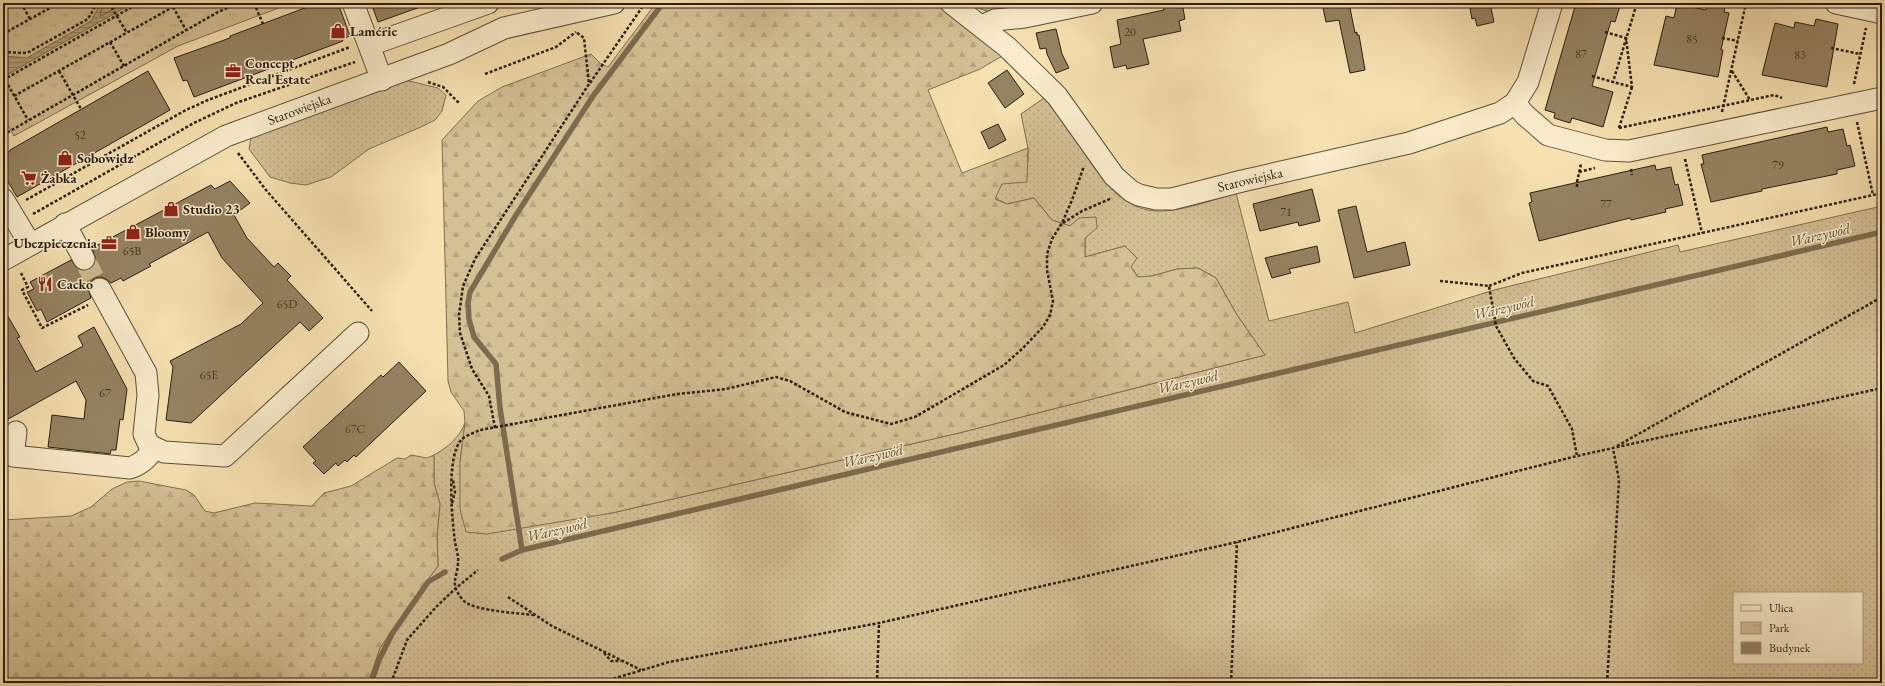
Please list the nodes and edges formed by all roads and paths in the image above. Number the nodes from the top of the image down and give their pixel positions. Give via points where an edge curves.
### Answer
1 (21, 3) edge
2 (59, 3) edge
3 (97, 3) edge
4 (109, 3) edge
5 (139, 3) edge
6 (180, 3) edge
7 (240, 3) edge
8 (254, 3) edge
9 (353, 3) edge
10 (488, 3) edge
11 (614, 3) edge
12 (645, 3) edge
13 (951, 3) edge
14 (1092, 3) edge
15 (1552, 3) edge
16 (1636, 3) edge
17 (1746, 3) edge
18 (1836, 3) edge
19 (173, 7) junction
20 (588, 9) junction
21 (1876, 11) edge
22 (116, 15) junction
23 (30, 20) junction
24 (263, 24) dead end
25 (982, 26) junction
26 (186, 30) junction
27 (576, 32) junction
28 (1605, 32) dead end
29 (127, 33) junction
30 (3, 34) edge
31 (1626, 38) junction
32 (1722, 38) dead end
33 (1738, 41) junction
34 (110, 42) junction
35 (369, 43) junction
36 (1831, 48) dead end
37 (3, 52) edge
38 (1860, 54) junction
39 (124, 66) junction
40 (407, 70) junction
41 (1731, 70) junction
42 (59, 71) junction
43 (485, 74) dead end
44 (1592, 76) dead end
45 (4, 78) edge
46 (382, 80) junction
47 (1613, 82) junction
48 (589, 84) junction
49 (73, 95) junction
50 (14, 96) junction
51 (1853, 97) junction
52 (1882, 98) edge
53 (1515, 103) junction
54 (460, 104) dead end
55 (1724, 105) junction
56 (81, 109) dead end
57 (28, 120) junction
58 (1619, 128) dead end
59 (1718, 133) junction
60 (3, 135) edge
61 (1088, 138) junction
62 (1681, 140) junction
63 (238, 153) dead end
64 (1583, 158) dead end
65 (1577, 187) dead end
66 (1131, 191) junction
67 (1882, 192) edge
68 (1873, 195) junction
69 (3, 199) edge
70 (24, 201) dead end
71 (1062, 223) junction
72 (65, 224) junction
73 (1702, 233) junction
74 (30, 244) junction
75 (84, 259) tunnel mouth
76 (3, 260) edge
77 (20, 272) dead end
78 (1440, 281) dead end
79 (1489, 286) junction
80 (102, 292) joint
81 (1882, 297) edge
82 (372, 311) dead end
83 (358, 333) dead end
84 (1882, 388) edge
85 (496, 427) junction
86 (16, 432) dead end
87 (154, 448) junction
88 (1613, 448) junction
89 (1577, 456) junction
90 (1237, 542) junction
91 (478, 570) dead end
92 (456, 588) junction
93 (508, 597) dead end
94 (534, 615) junction
95 (878, 623) junction
96 (641, 670) junction
97 (391, 683) edge
98 (599, 683) edge
99 (876, 683) edge
100 (1231, 683) edge
101 (1607, 683) edge

1 - 23 path
2 - 23 path
3 - 37 path via 88,19 28,53
4 - 22 path
5 - 22 path
6 - 19 path
7 - 26 path
8 - 24 path
9 - 35 street
10 - 35 street
11 - 20 street, Starowiejska
12 - 48 path
13 - 25 street, Starowiejska
14 - 25 street via 1025,17 995,20
15 - 53 street, Starowiejska via 1528,82
16 - 31 path
17 - 33 path
18 - 21 street
19 - 26 path
19 - 29 path
20 - 27 path
20 - 40 street, Starowiejska via 504,28 449,54
21 - 38 path
22 - 29 path
22 - 45 path
23 - 30 path
25 - 61 street, Starowiejska via 1057,96
26 - 39 path
27 - 43 path via 556,46
27 - 48 path via 584,38
28 - 31 path
29 - 34 path
31 - 47 path
31 - 47 path via 1632,87
32 - 33 path
33 - 41 path
34 - 39 path
34 - 42 path
35 - 46 street
35 - 70 path via 201,103
36 - 38 path
38 - 51 path
39 - 49 path
40 - 46 street, Starowiejska
40 - 54 path via 415,78 443,87
41 - 55 path
41 - 55 path via 1750,100
42 - 49 path
42 - 50 path
44 - 47 path
45 - 50 path
46 - 72 street, Starowiejska via 226,136
48 - 85 path via 475,260 463,286 458,315 460,333 472,369 489,396
49 - 56 path
49 - 57 path
50 - 57 path
51 - 52 street
51 - 59 street
51 - 68 path
53 - 62 street via 1548,135 1606,150 1629,151
53 - 66 street, Starowiejska via 1484,120 1409,143 1172,199 1156,199
55 - 58 path
55 - 59 path
57 - 60 path
59 - 62 street
61 - 66 street, Starowiejska via 1114,176
61 - 71 path via 1083,168
62 - 73 path
63 - 82 path via 266,190
64 - 65 path
66 - 71 path via 1082,211
67 - 68 path
68 - 73 path
69 - 74 street
71 - 85 path via 1052,239 1047,254 1047,270 1053,301 1050,315 1043,327 1004,365 915,417 891,424 846,412 790,381 776,377 726,390 677,394
72 - 74 street, Starowiejska
72 - 75 street
73 - 79 path via 1522,273
74 - 76 street, Starowiejska
77 - 80 path via 28,287 22,290 42,328
78 - 79 path
79 - 89 path via 1496,326 1514,358 1533,381 1548,386 1572,429
80 - 87 street via 146,373 148,395 144,434 149,445
81 - 88 path
83 - 87 street via 225,456 164,452
84 - 88 path
85 - 92 path via 480,430 461,440 455,457 451,509 458,563 454,580
86 - 87 street via 13,456 130,468 139,465
88 - 89 path
88 - 101 path via 1619,480
89 - 90 path
90 - 95 path
90 - 100 path
91 - 92 path
92 - 94 path via 464,602
92 - 97 path via 407,640
93 - 94 path
94 - 96 path via 603,651 611,661 622,661
95 - 96 path via 669,662
95 - 99 path
96 - 98 path

